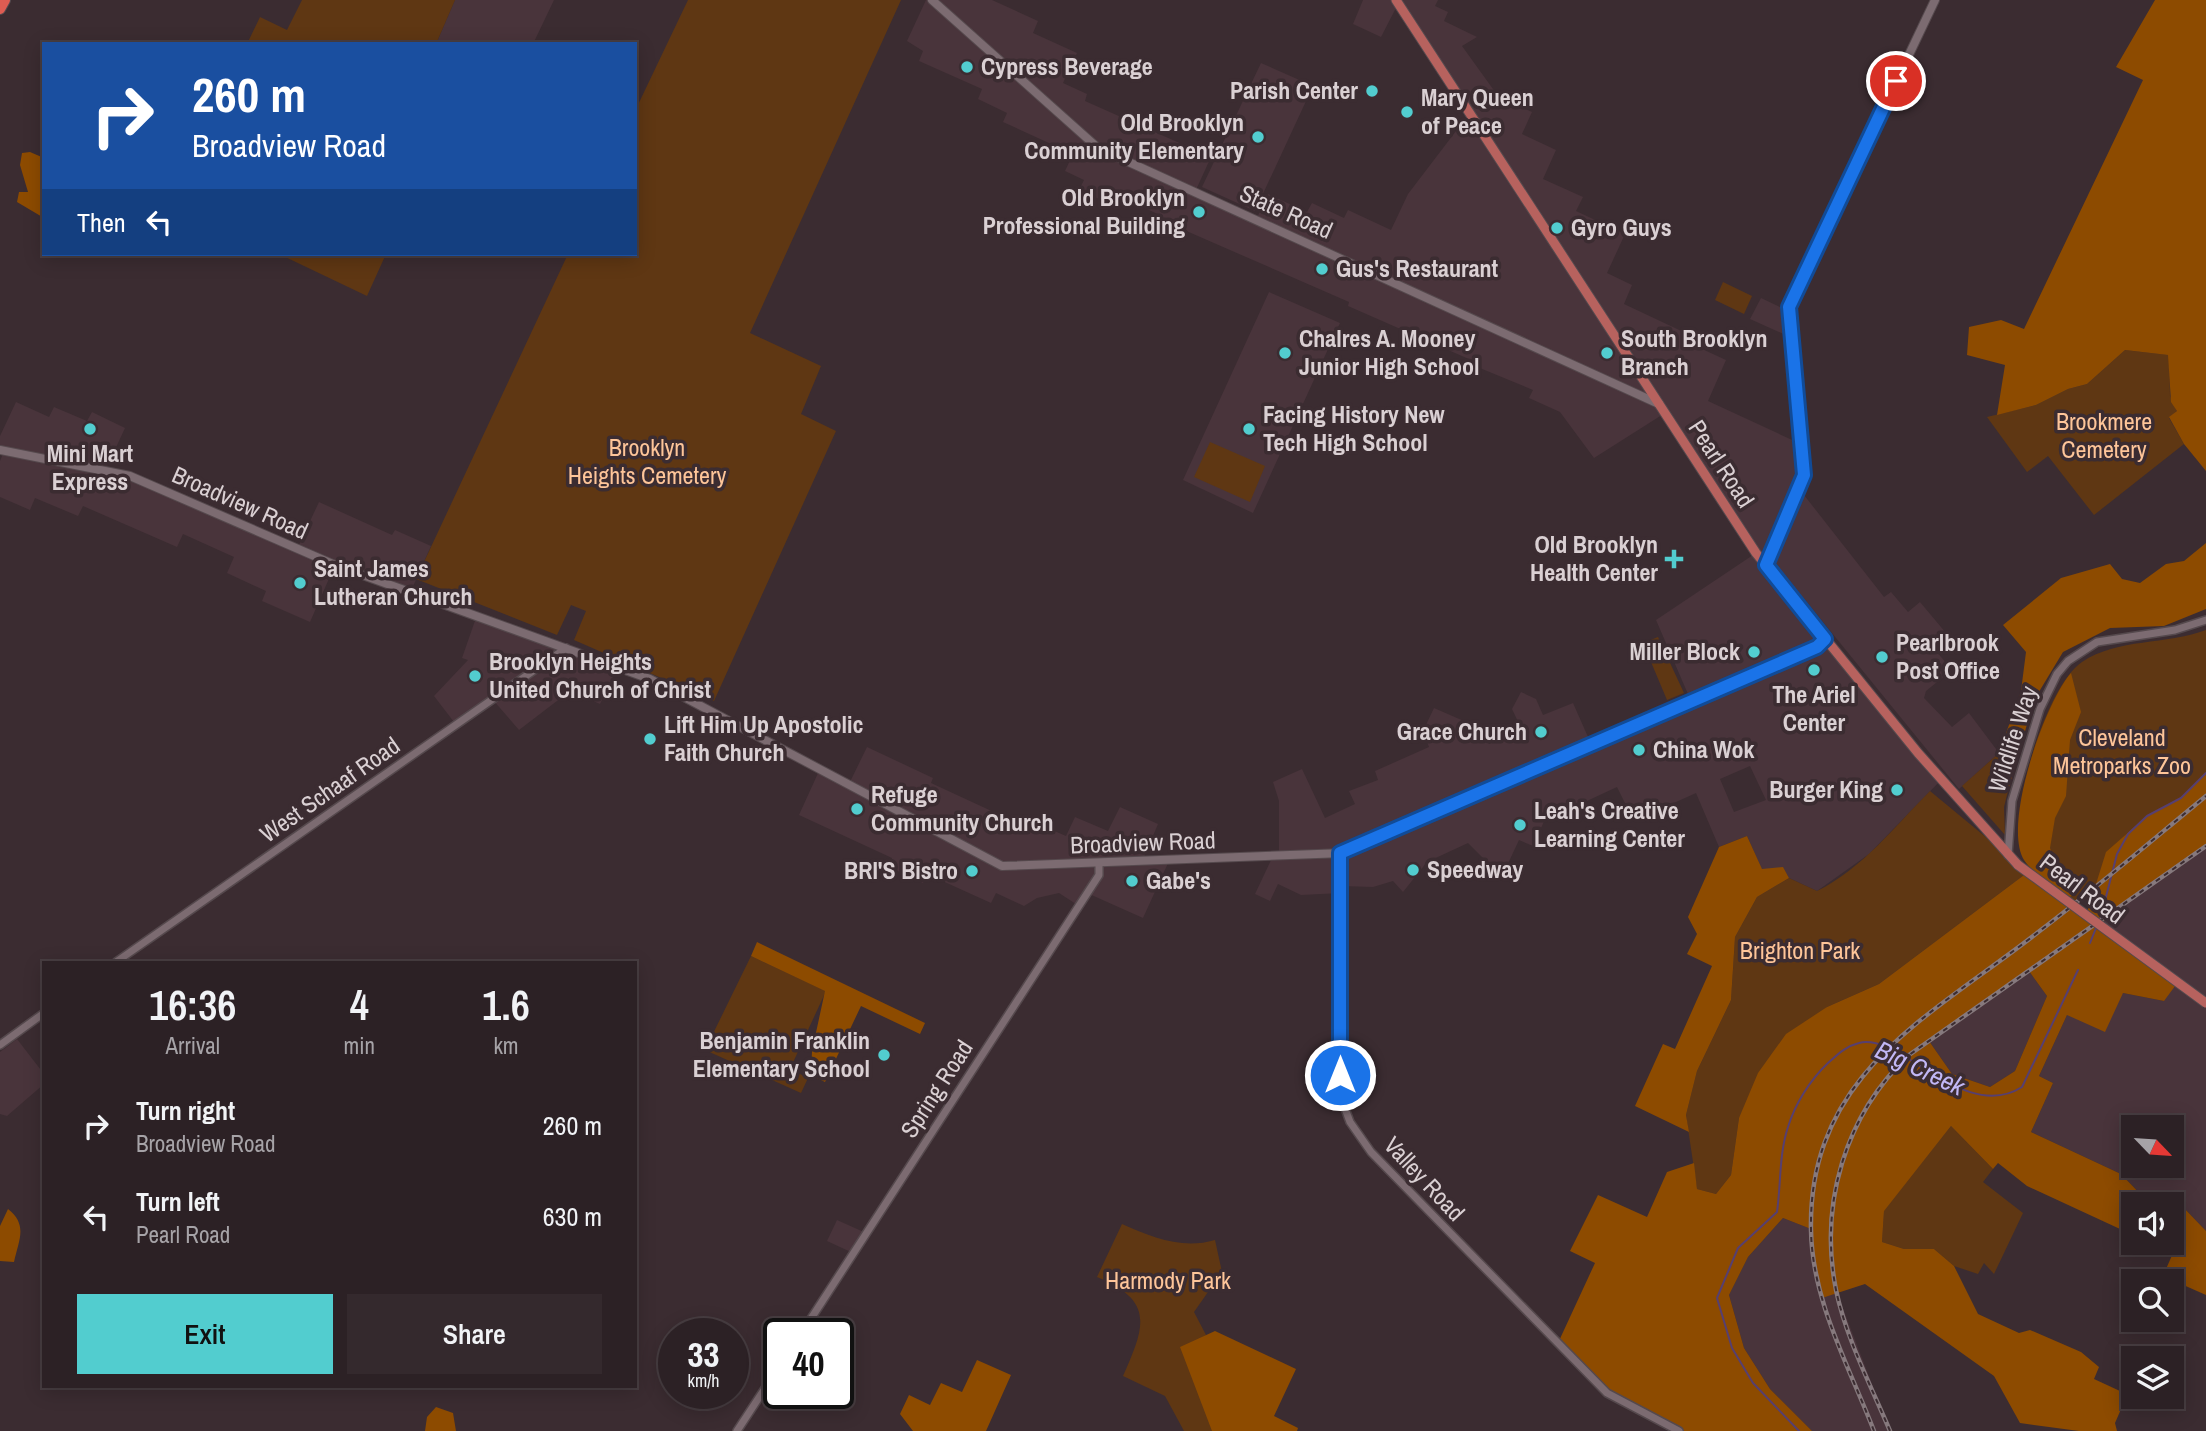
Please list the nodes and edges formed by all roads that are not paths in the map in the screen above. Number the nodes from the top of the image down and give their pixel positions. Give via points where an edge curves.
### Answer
1 (5, 0) edge
2 (932, 0) edge
3 (1396, 0) edge
4 (1935, 0) edge
5 (0, 9) edge
6 (1659, 404) junction
7 (0, 450) edge
8 (1766, 565) junction
9 (2206, 620) edge
10 (1825, 639) junction
11 (566, 648) junction
12 (1340, 853) junction
13 (2008, 855) junction
14 (1099, 863) junction
15 (117, 961) edge
16 (2206, 1003) edge
17 (42, 1014) edge
18 (0, 1045) edge
19 (811, 1318) edge
20 (763, 1391) edge
21 (737, 1431) edge
22 (1679, 1431) edge

1 - 5 highway
2 - 6 main road, State Road via 1098,148
3 - 6 main road, Pearl Road
4 - 8 main road via 1789,307 1804,475
6 - 8 main road, Pearl Road
7 - 11 main road, Broadview Road via 130,476 335,565
8 - 10 main road, Pearl Road
9 - 13 street, Wildlife Way via 2175,630 2097,642 2057,674 2040,709 2012,801
10 - 12 main road, Broadview Road via 1817,647 1596,745
10 - 13 main road, Pearl Road
11 - 14 main road, Broadview Road via 650,679 998,864
11 - 15 street, West Schaaf Road
12 - 14 main road, Broadview Road
12 - 22 street, Valley Road via 1340,1095 1350,1122 1371,1152 1607,1393
13 - 16 main road, Pearl Road, bridge
14 - 19 street, Spring Road via 1099,876
17 - 18 street
20 - 21 street

